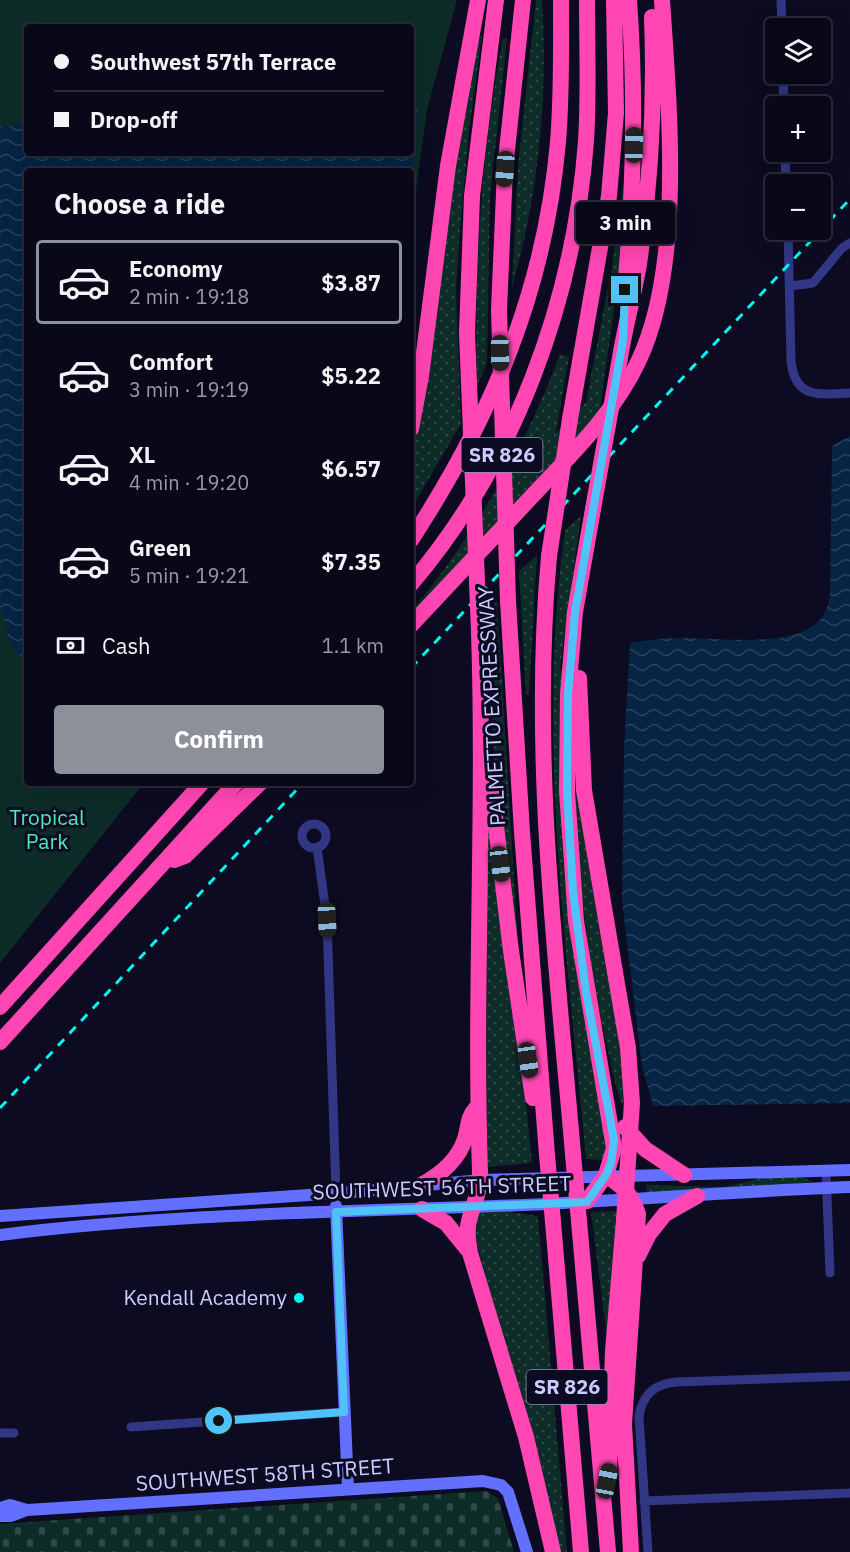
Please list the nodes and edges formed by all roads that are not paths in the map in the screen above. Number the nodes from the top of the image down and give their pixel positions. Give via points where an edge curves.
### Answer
1 (478, 0) edge
2 (496, 0) edge
3 (523, 0) edge
4 (561, 0) edge
5 (587, 0) edge
6 (614, 0) edge
7 (629, 0) edge
8 (651, 0) edge
9 (662, 0) edge
10 (781, 0) edge
11 (782, 18) edge
12 (788, 240) edge
13 (850, 243) edge
14 (790, 286) junction
15 (623, 340) junction
16 (850, 393) edge
17 (414, 413) edge
18 (414, 535) edge
19 (414, 580) edge
20 (580, 584) junction
21 (414, 623) edge
22 (481, 734) junction
23 (198, 786) edge
24 (233, 786) edge
25 (257, 786) edge
26 (317, 848) dead end
27 (165, 863) junction
28 (0, 1007) edge
29 (0, 1042) edge
30 (606, 1093) junction
31 (479, 1106) junction
32 (545, 1126) junction
33 (850, 1170) edge
34 (826, 1171) junction
35 (606, 1175) junction
36 (684, 1175) junction
37 (481, 1180) junction
38 (421, 1185) junction
39 (850, 1187) edge
40 (826, 1188) junction
41 (336, 1193) junction
42 (697, 1196) junction
43 (634, 1200) junction
44 (587, 1202) junction
45 (474, 1206) junction
46 (422, 1209) junction
47 (336, 1212) junction
48 (0, 1216) edge
49 (0, 1235) edge
50 (470, 1253) junction
51 (634, 1261) junction
52 (830, 1273) dead end
53 (850, 1376) edge
54 (344, 1412) junction
55 (131, 1427) dead end
56 (0, 1433) edge
57 (14, 1433) dead end
58 (348, 1489) junction
59 (850, 1493) edge
60 (604, 1499) junction
61 (644, 1501) junction
62 (0, 1508) edge
63 (27, 1510) junction
64 (0, 1515) edge
65 (526, 1552) edge
66 (553, 1552) edge
67 (581, 1552) edge
68 (608, 1552) edge
69 (632, 1552) edge
70 (648, 1552) edge

1 - 17 highway via 448,166
2 - 22 highway, bridge via 472,196 467,333
3 - 32 highway, PALMETTO EXPRESSWAY / SR 826, bridge via 505,169 499,310 508,601
4 - 18 highway via 558,142 536,271 486,413
5 - 19 highway via 584,164 570,253 550,330 517,414 487,473 438,552
6 - 60 highway, SR 826, bridge via 616,113 609,196 549,556 542,657 547,851
7 - 15 highway via 634,160
8 - 15 highway via 653,85 647,194 634,295
9 - 21 highway via 668,85 668,211 662,279 647,342 622,391 594,429
10 - 11 street
12 - 14 street
13 - 14 street via 813,283
14 - 16 street via 792,365 801,388 815,393
15 - 20 highway, bridge
20 - 30 highway via 568,694 568,826 576,921
20 - 60 highway, bridge via 583,775 627,1040 632,1102 613,1352 611,1464
22 - 31 highway
22 - 32 highway via 489,763 506,917 533,1097
23 - 28 highway
24 - 27 highway
25 - 27 highway via 185,856
26 - 41 street via 329,940
27 - 29 highway
30 - 35 highway via 614,1148
30 - 36 highway via 637,1143
31 - 37 highway
31 - 38 highway via 469,1116 459,1152 445,1170
32 - 67 highway, PALMETTO EXPRESSWAY / SR 826, bridge
33 - 34 main road, SOUTHWEST 56TH STREET
34 - 36 main road, SOUTHWEST 56TH STREET
34 - 40 street
35 - 36 main road, SOUTHWEST 56TH STREET
35 - 37 main road, SOUTHWEST 56TH STREET
35 - 43 highway via 627,1189
35 - 44 highway
37 - 38 main road, SOUTHWEST 56TH STREET
37 - 45 highway
38 - 41 main road, SOUTHWEST 56TH STREET
39 - 40 main road, SOUTHWEST 56TH STREET
40 - 42 main road, SOUTHWEST 56TH STREET
40 - 52 street
41 - 47 main road
41 - 48 main road, SOUTHWEST 56TH STREET
42 - 43 main road, SOUTHWEST 56TH STREET
42 - 51 highway via 676,1206 657,1222
43 - 44 main road, SOUTHWEST 56TH STREET
43 - 51 highway via 638,1214
44 - 45 main road, SOUTHWEST 56TH STREET
45 - 46 main road, SOUTHWEST 56TH STREET
45 - 50 highway via 468,1227
46 - 47 main road, SOUTHWEST 56TH STREET
46 - 50 highway via 453,1228
47 - 49 main road, SOUTHWEST 56TH STREET via 84,1226
47 - 54 main road
50 - 66 highway via 526,1437
51 - 69 highway via 624,1424
53 - 61 street via 676,1382 650,1390 639,1417
54 - 55 street
54 - 58 main road
56 - 57 street
58 - 63 main road, SOUTHWEST 58TH STREET
58 - 65 main road, SOUTHWEST 58TH STREET via 495,1483 504,1488 514,1507
59 - 61 street
60 - 68 highway, SR 826
61 - 70 street
62 - 63 main road, SOUTHWEST 58TH STREET via 10,1505
63 - 64 main road, SOUTHWEST 58TH STREET via 12,1516

